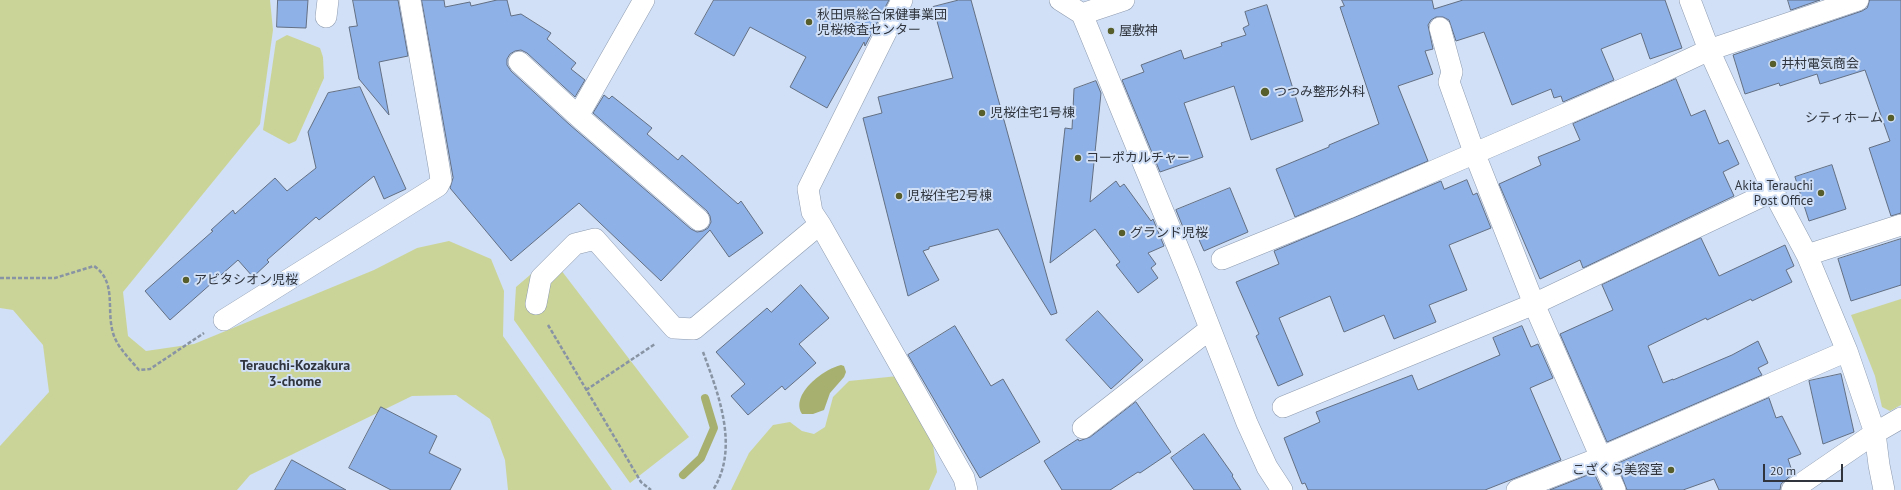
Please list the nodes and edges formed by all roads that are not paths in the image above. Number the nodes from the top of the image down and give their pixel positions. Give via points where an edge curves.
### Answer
1 (410, 0) edge
2 (644, 0) edge
3 (902, 0) edge
4 (1060, 0) edge
5 (1124, 0) edge
6 (1690, 0) edge
7 (1858, 0) edge
8 (1082, 14) junction
9 (1440, 28) dead end
10 (1709, 50) junction
11 (519, 62) dead end
12 (578, 116) junction
13 (1474, 152) junction
14 (1773, 191) junction
15 (699, 220) dead end
16 (820, 224) junction
17 (1901, 225) edge
18 (1806, 255) junction
19 (1222, 259) dead end
20 (536, 304) road end
21 (1534, 304) junction
22 (224, 320) road end
23 (1210, 329) junction
24 (1847, 351) junction
25 (1283, 407) dead end
26 (1901, 418) edge
27 (1083, 428) dead end
28 (1875, 433) junction
29 (1602, 457) junction
30 (967, 490) edge
31 (1282, 490) edge
32 (1517, 490) edge
33 (1615, 490) edge
34 (1792, 490) edge
35 (1884, 490) edge

1 - 22 street via 441,180 438,186
2 - 12 street
3 - 16 street via 808,189 812,212
4 - 8 street
5 - 8 street
6 - 10 street
7 - 10 street
8 - 23 street
9 - 13 street via 1452,72 1449,82
10 - 13 street
10 - 14 street
11 - 12 street
12 - 15 street
13 - 19 street via 1348,208
13 - 21 street
14 - 18 street
14 - 21 street
16 - 20 street via 694,329 674,328 595,239 575,244 541,278
16 - 30 street via 964,478
17 - 18 street
18 - 24 street
21 - 25 street
21 - 29 street
23 - 27 street
23 - 31 street via 1267,467
24 - 28 street
24 - 29 street
26 - 28 street
28 - 34 street
28 - 35 street via 1878,465
29 - 32 street
29 - 33 street

